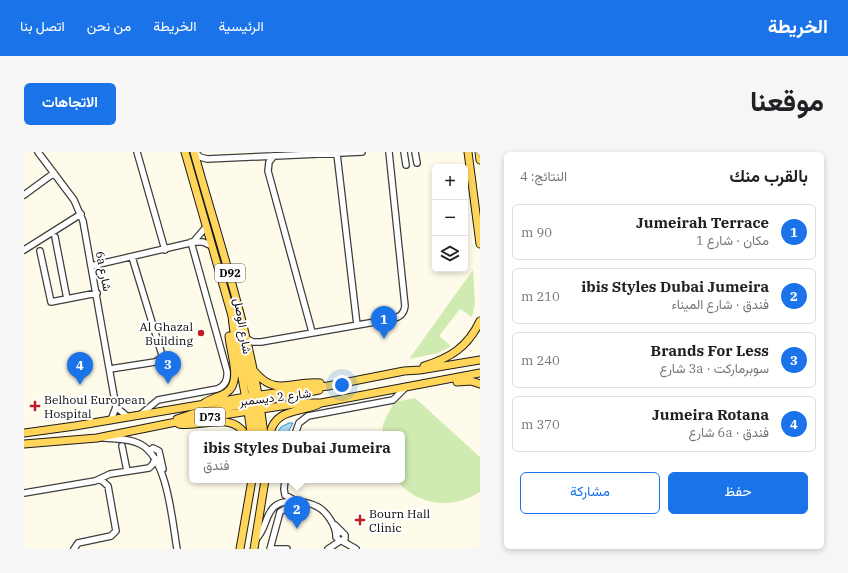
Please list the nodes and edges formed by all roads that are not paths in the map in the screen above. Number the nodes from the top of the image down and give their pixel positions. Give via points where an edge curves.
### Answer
1 (38, 152) edge
2 (137, 152) edge
3 (185, 152) edge
4 (194, 152) edge
5 (362, 152) edge
6 (389, 152) edge
7 (404, 152) edge
8 (415, 152) edge
9 (468, 152) edge
10 (479, 152) edge
11 (337, 154) junction
12 (273, 156) junction
13 (480, 160) edge
14 (417, 163) dead end
15 (406, 165) dead end
16 (54, 173) junction
17 (24, 195) edge
18 (81, 214) junction
19 (206, 227) junction
20 (55, 237) dead end
21 (193, 242) junction
22 (480, 244) edge
23 (212, 246) junction
24 (24, 250) edge
25 (165, 250) junction
26 (40, 251) dead end
27 (132, 257) junction
28 (91, 266) junction
29 (97, 293) junction
30 (67, 299) junction
31 (232, 316) junction
32 (480, 321) edge
33 (357, 325) junction
34 (312, 332) junction
35 (247, 339) junction
36 (480, 360) edge
37 (110, 369) junction
38 (253, 370) junction
39 (404, 371) junction
40 (480, 373) edge
41 (441, 380) junction
42 (480, 384) edge
43 (328, 386) junction
44 (406, 387) junction
45 (268, 400) junction
46 (253, 402) junction
47 (237, 403) junction
48 (321, 403) junction
49 (203, 405) junction
50 (116, 407) junction
51 (269, 408) junction
52 (140, 416) junction
53 (128, 417) junction
54 (111, 420) junction
55 (253, 420) junction
56 (171, 423) junction
57 (75, 426) junction
58 (53, 430) junction
59 (243, 431) edge
60 (251, 431) edge
61 (257, 431) edge
62 (263, 431) edge
63 (271, 431) edge
64 (296, 431) edge
65 (24, 433) edge
66 (97, 438) junction
67 (61, 441) junction
68 (35, 443) junction
69 (24, 444) edge
70 (122, 446) dead end
71 (150, 452) junction
72 (155, 458) junction
73 (127, 471) junction
74 (163, 478) junction
75 (100, 479) junction
76 (251, 483) edge
77 (266, 483) edge
78 (285, 483) edge
79 (24, 493) edge
80 (308, 504) junction
81 (340, 537) junction
82 (256, 539) junction
83 (354, 547) edge
84 (330, 548) edge
85 (74, 549) edge
86 (177, 549) edge
87 (240, 549) edge
88 (254, 549) edge
89 (271, 549) edge
90 (287, 549) edge

1 - 16 street, 6a شارع
2 - 25 street
3 - 19 main road, شارع الوصل / D92
4 - 12 street via 205,159
4 - 35 main road, شارع الوصل / D92
5 - 11 street
6 - 33 street via 405,310 398,318
7 - 15 street
8 - 14 street
9 - 22 main road
10 - 13 main road
11 - 12 street
11 - 33 street
12 - 34 street via 268,171
16 - 17 street
16 - 18 street, 6a شارع
18 - 24 street
18 - 28 street, 6a شارع
19 - 21 street via 201,236
19 - 23 main road, شارع الوصل / D92
20 - 30 street
21 - 23 street via 203,242
21 - 25 street
21 - 52 street via 227,371 226,381 216,389 157,401
23 - 31 main road, شارع الوصل / D92
25 - 27 street
26 - 30 street via 49,300 52,302
27 - 28 street
27 - 37 street via 162,353 155,362
28 - 29 street, 6a شارع
29 - 30 street
29 - 37 street, 6a شارع
31 - 46 main road, شارع الوصل / D92 via 235,346
31 - 49 main road via 229,336 233,384 226,393 212,398
32 - 39 main road via 469,340 456,353
33 - 34 street
34 - 35 street via 261,342
35 - 38 main road, شارع الوصل / D92
36 - 39 main road, شارع 2 ديسمبر / D73
37 - 50 street, 6a شارع
38 - 43 main road via 263,381 275,386 318,383
38 - 46 main road, شارع الوصل / D92
39 - 43 main road, شارع 2 ديسمبر / D73
40 - 41 main road, شارع 2 ديسمبر / D73
41 - 42 main road via 455,383 471,381
41 - 44 main road, شارع 2 ديسمبر / D73
43 - 45 main road via 307,394
43 - 46 main road, شارع 2 ديسمبر / D73
44 - 48 main road, شارع 2 ديسمبر / D73
44 - 64 street via 393,400 308,416 299,423
45 - 46 main road
45 - 51 main road via 264,405
46 - 47 main road, شارع 2 ديسمبر / D73
46 - 51 main road, شارع 2 ديسمبر / D73
46 - 55 main road, D92
46 - 56 main road, شارع 2 ديسمبر / D73
46 - 62 main road, D92
47 - 49 main road, شارع 2 ديسمبر / D73
47 - 56 main road via 186,415
48 - 51 main road, شارع 2 ديسمبر / D73
48 - 63 main road via 283,414 275,421
49 - 52 main road, شارع 2 ديسمبر / D73
50 - 53 street
50 - 54 street
52 - 53 main road, شارع 2 ديسمبر / D73
53 - 54 main road, شارع 2 ديسمبر / D73
54 - 57 main road, شارع 2 ديسمبر / D73
55 - 60 main road, D92
55 - 61 main road
56 - 59 main road via 190,425 230,422
56 - 66 main road, شارع 2 ديسمبر / D73
57 - 58 main road, شارع 2 ديسمبر / D73
57 - 67 main road via 74,431 62,434
58 - 65 main road, شارع 2 ديسمبر / D73
58 - 68 main road via 51,436 38,439
66 - 67 main road, شارع 2 ديسمبر / D73
66 - 71 street via 131,441
67 - 68 main road, شارع 2 ديسمبر / D73
68 - 69 main road, شارع 2 ديسمبر / D73
70 - 73 street
71 - 72 street
71 - 74 street via 153,448 159,451
72 - 73 street via 149,468
72 - 74 street
73 - 75 street
74 - 86 street
75 - 79 street
75 - 85 street via 108,486 116,531 110,536 78,543
76 - 87 main road
77 - 82 main road
78 - 80 street via 287,497
80 - 81 street via 321,509
80 - 82 street via 287,502 278,505 270,512 264,530
80 - 89 street via 281,510
81 - 83 street
81 - 84 street
82 - 88 main road
89 - 90 street

